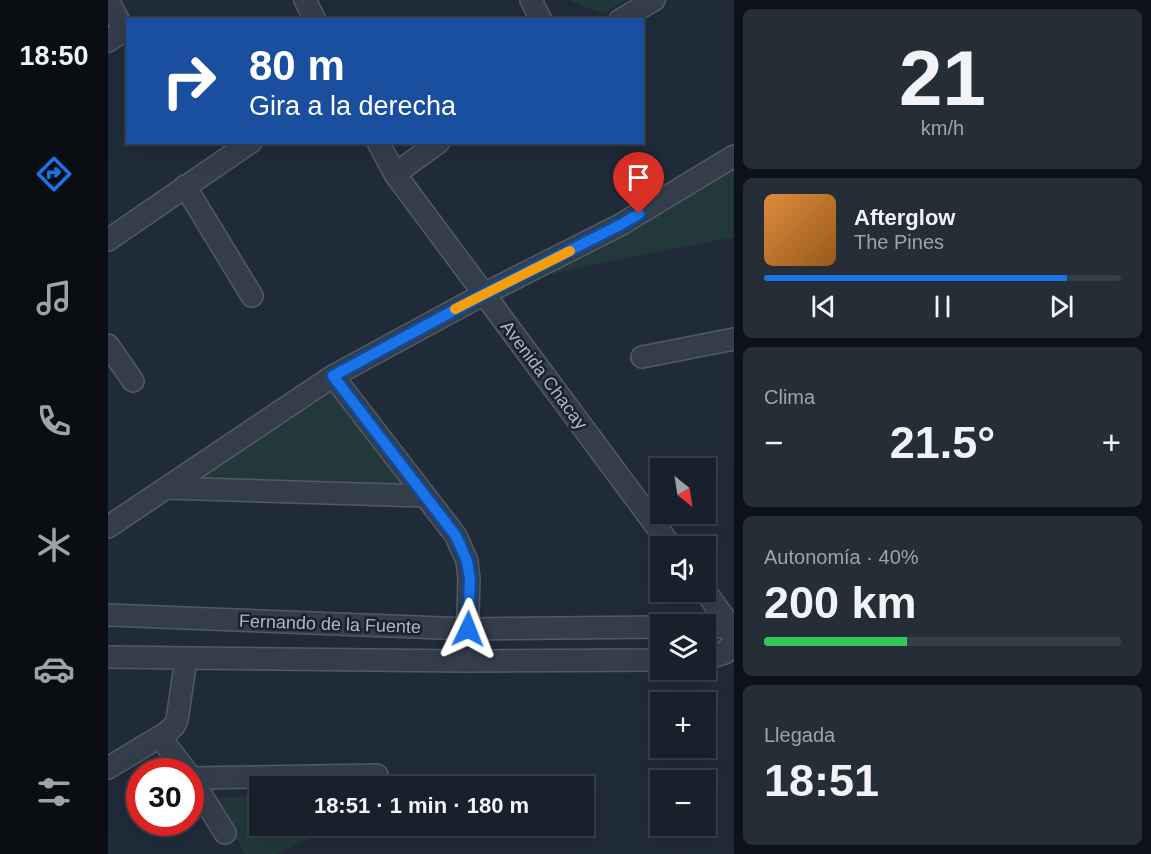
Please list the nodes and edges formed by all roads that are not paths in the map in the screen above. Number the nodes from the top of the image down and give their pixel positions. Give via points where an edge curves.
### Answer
1 (108, 0) edge
2 (305, 0) edge
3 (531, 0) edge
4 (654, 0) edge
5 (314, 18) edge
6 (540, 18) edge
7 (623, 18) edge
8 (108, 41) edge
9 (247, 144) edge
10 (379, 144) edge
11 (436, 144) edge
12 (734, 156) edge
13 (395, 174) junction
14 (184, 186) junction
15 (108, 240) edge
16 (484, 294) junction
17 (252, 296) dead end
18 (734, 339) edge
19 (108, 345) edge
20 (642, 357) dead end
21 (333, 376) junction
22 (133, 381) dead end
23 (167, 488) junction
24 (425, 496) junction
25 (108, 528) edge
26 (664, 536) edge
27 (712, 602) edge
28 (108, 615) edge
29 (650, 627) edge
30 (468, 629) junction
31 (716, 631) edge
32 (733, 636) edge
33 (716, 656) edge
34 (108, 657) edge
35 (186, 659) junction
36 (650, 660) edge
37 (465, 661) junction
38 (160, 737) junction
39 (176, 758) edge
40 (108, 768) edge
41 (204, 777) edge
42 (249, 777) edge
43 (204, 798) edge
44 (225, 833) dead end

1 - 8 street via 124,31
2 - 5 street
3 - 6 street
4 - 7 street
9 - 14 street
10 - 13 street, Avenida Chacay
11 - 13 street
12 - 16 street via 620,225
13 - 16 street, Avenida Chacay
14 - 15 street
14 - 17 street
16 - 21 street
16 - 26 street, Avenida Chacay
18 - 20 street
19 - 22 street
21 - 23 street
21 - 24 street
23 - 24 street
23 - 25 street
24 - 30 street via 456,536 467,561
27 - 32 street
28 - 30 street, Fernando de la Fuente
29 - 30 street, Fernando de la Fuente
30 - 37 street
31 - 32 street
32 - 33 street via 725,653
34 - 35 street, Fernando de la Fuente
35 - 37 street, Fernando de la Fuente
35 - 38 street via 177,720
36 - 37 street, Fernando de la Fuente
38 - 39 street
38 - 40 street
41 - 42 street
43 - 44 street

